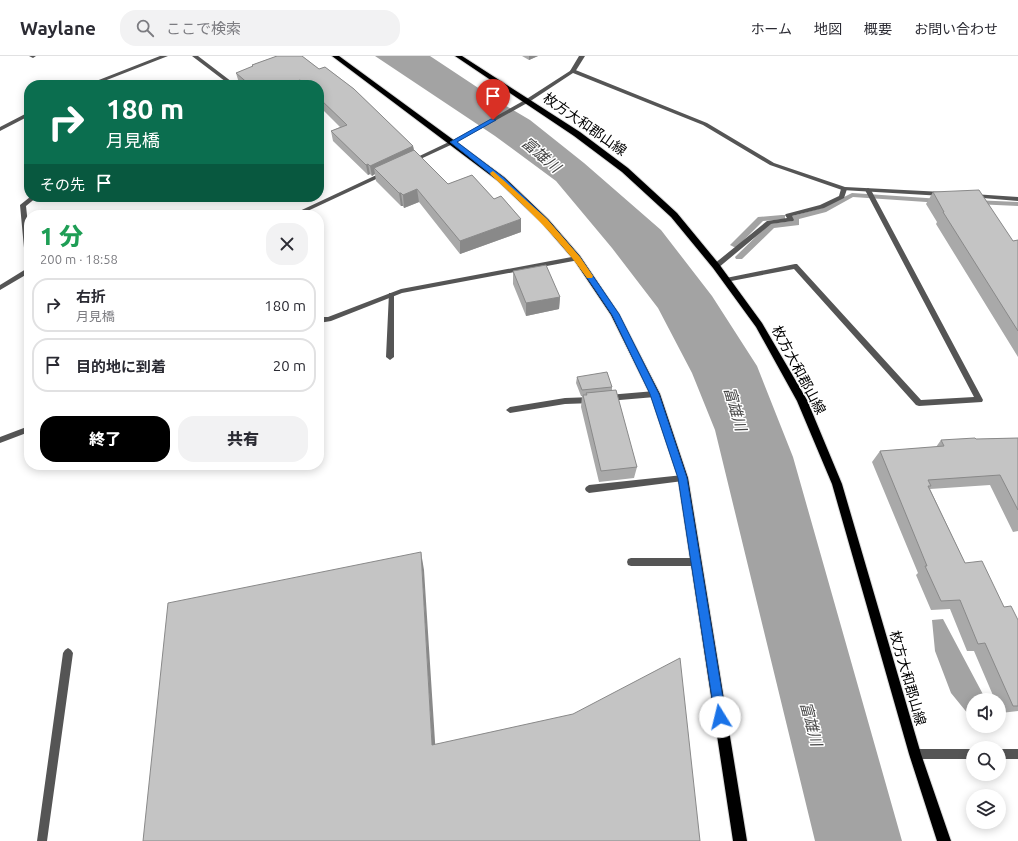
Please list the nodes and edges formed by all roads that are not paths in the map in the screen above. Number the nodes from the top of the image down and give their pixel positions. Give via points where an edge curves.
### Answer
1 (165, 56) edge
2 (195, 56) edge
3 (335, 56) edge
4 (458, 56) edge
5 (582, 56) edge
6 (573, 71) junction
7 (102, 80) edge
8 (226, 80) edge
9 (523, 103) junction
10 (24, 117) edge
11 (0, 129) edge
12 (453, 142) junction
13 (408, 162) edge
14 (394, 169) edge
15 (844, 189) junction
16 (868, 190) junction
17 (949, 194) edge
18 (964, 195) edge
19 (1018, 199) edge
20 (324, 201) edge
21 (27, 202) edge
22 (322, 202) edge
23 (305, 210) edge
24 (24, 216) edge
25 (577, 258) junction
26 (716, 266) junction
27 (24, 272) edge
28 (726, 280) junction
29 (0, 288) edge
30 (391, 295) junction
31 (324, 320) edge
32 (390, 357) dead end
33 (655, 394) junction
34 (510, 410) dead end
35 (24, 431) edge
36 (0, 440) edge
37 (683, 478) junction
38 (589, 489) dead end
39 (631, 562) dead end
40 (696, 562) junction
41 (68, 653) dead end
42 (915, 754) junction
43 (966, 754) edge
44 (1006, 754) edge
45 (1018, 754) edge
46 (42, 841) edge
47 (740, 841) edge
48 (944, 841) edge

1 - 7 street
2 - 8 street
3 - 12 main road
4 - 9 main road, 枚方大和郡山線
5 - 6 street
6 - 9 street
6 - 15 street via 705,124 772,164
9 - 12 street
9 - 26 main road, 枚方大和郡山線 via 578,134 625,170 674,215
10 - 11 street
12 - 13 street
12 - 25 main road via 501,179 545,220
14 - 20 street
15 - 16 street
15 - 26 street via 842,197 822,207 788,215 791,220 768,222
16 - 17 street
16 - 28 street via 979,400 919,403 795,266
18 - 19 street
21 - 24 street via 23,205
22 - 23 street
25 - 30 street via 401,290
25 - 33 main road via 616,314
26 - 28 main road, 枚方大和郡山線
27 - 29 street
28 - 42 main road, 枚方大和郡山線 via 760,325 802,400 837,484
30 - 31 street
30 - 32 street
33 - 34 street via 565,400
33 - 37 main road
35 - 36 street
37 - 38 street
37 - 40 main road
39 - 40 street
40 - 47 main road
41 - 46 street
42 - 43 street
42 - 48 main road, 枚方大和郡山線
44 - 45 street

